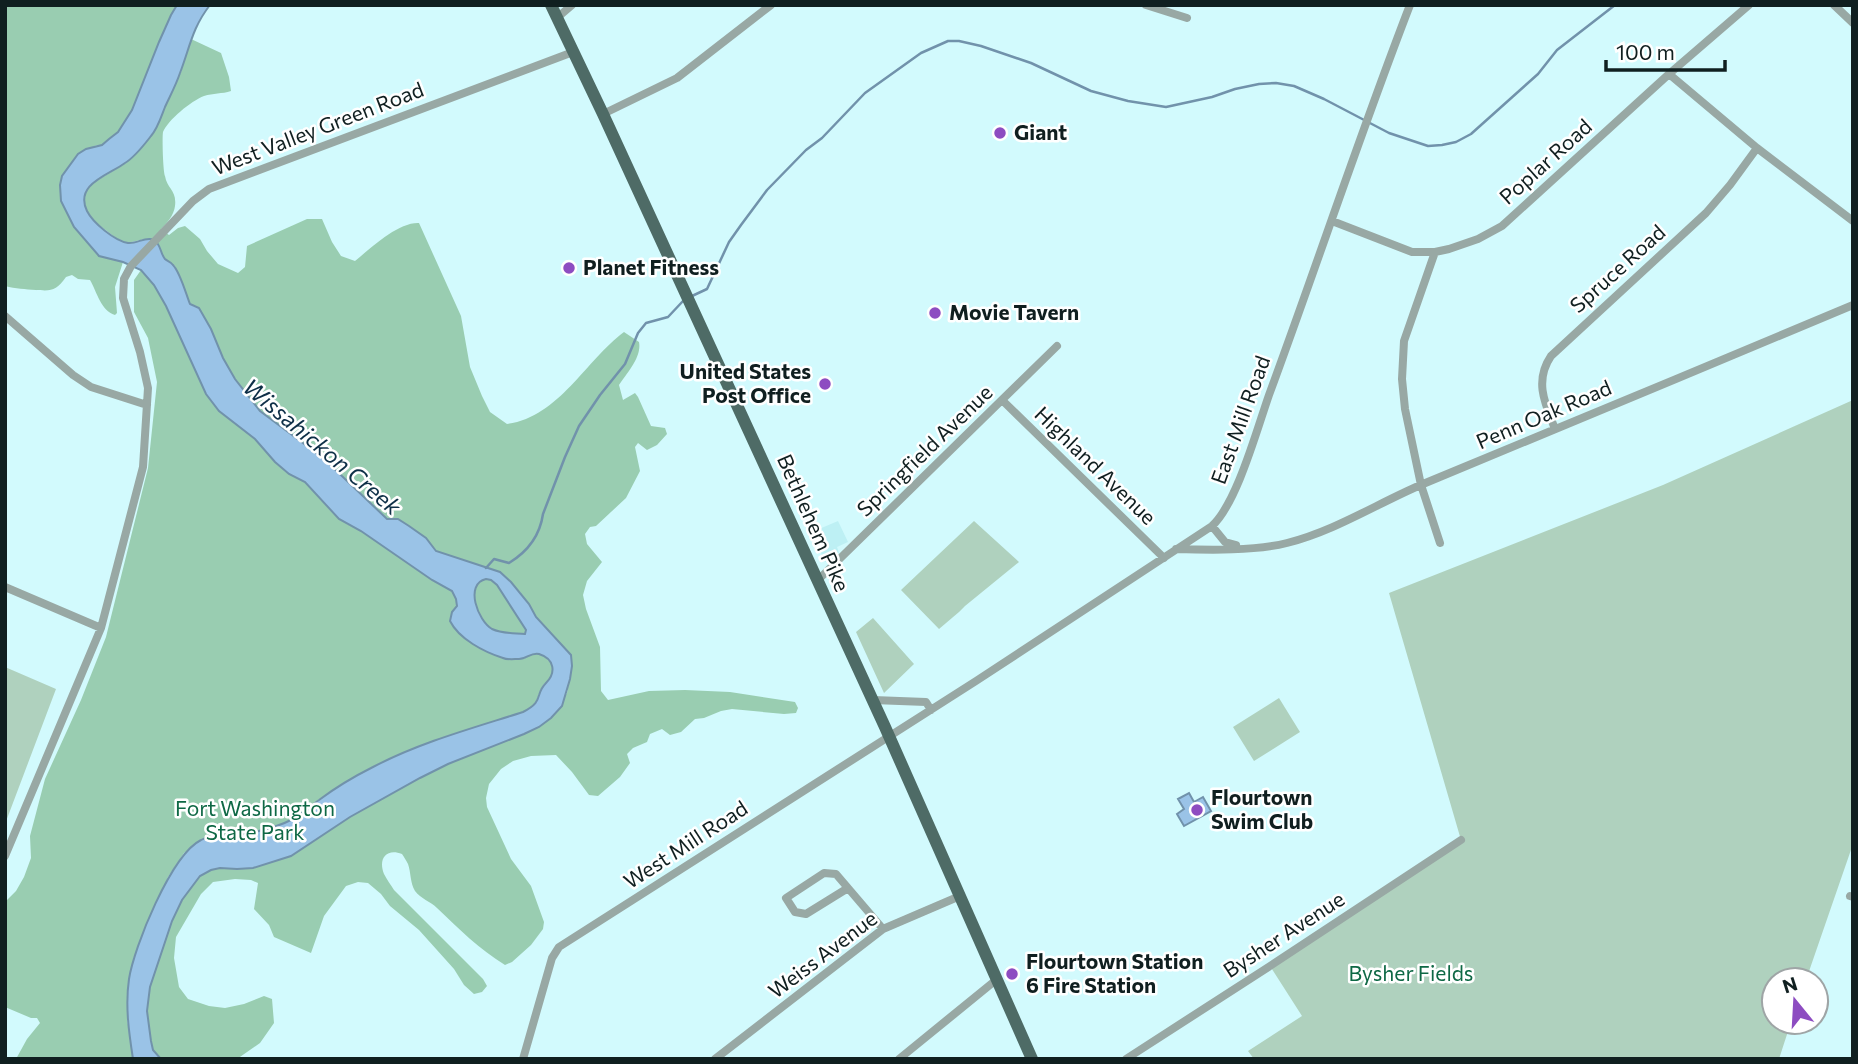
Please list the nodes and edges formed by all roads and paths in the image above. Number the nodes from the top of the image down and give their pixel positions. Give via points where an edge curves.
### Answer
1 (551, 5) edge
2 (572, 5) edge
3 (771, 5) edge
4 (1146, 5) edge
5 (1410, 5) edge
6 (1749, 5) edge
7 (1834, 5) edge
8 (558, 18) junction
9 (1187, 18) dead end
10 (1853, 23) edge
11 (573, 52) junction
12 (1669, 74) junction
13 (603, 114) junction
14 (1757, 148) junction
15 (1853, 220) edge
16 (1332, 221) junction
17 (1435, 252) junction
18 (1853, 305) edge
19 (5, 316) edge
20 (1057, 346) dead end
21 (1002, 400) junction
22 (147, 405) junction
23 (1555, 429) junction
24 (1421, 485) junction
25 (1212, 526) junction
26 (1440, 543) dead end
27 (1246, 548) junction
28 (1176, 550) junction
29 (1164, 558) junction
30 (818, 580) junction
31 (5, 587) edge
32 (101, 628) junction
33 (873, 700) junction
34 (931, 710) junction
35 (889, 736) junction
36 (1461, 840) dead end
37 (5, 856) edge
38 (848, 888) junction
39 (960, 896) junction
40 (883, 929) junction
41 (996, 979) junction
42 (523, 1059) edge
43 (715, 1059) edge
44 (899, 1059) edge
45 (1032, 1059) edge
46 (1126, 1059) edge

1 - 8 main road, Bethlehem Pike
2 - 8 street
3 - 13 street via 677,78
4 - 9 street
5 - 16 street, East Mill Road
6 - 12 street, Poplar Road
7 - 10 street
8 - 11 main road, Bethlehem Pike
11 - 13 main road, Bethlehem Pike
11 - 22 street, West Valley Green Road via 209,189 192,201 124,279 123,298 140,352
12 - 14 street
12 - 17 street, Poplar Road via 1502,226
13 - 30 main road, Bethlehem Pike
14 - 15 street
14 - 23 street, Spruce Road via 1706,213 1551,356 1541,386
16 - 17 street, Poplar Road via 1412,252
16 - 25 street, East Mill Road via 1245,463 1224,512
17 - 24 street via 1403,354 1405,410
18 - 23 street, Penn Oak Road
19 - 22 street via 91,387
20 - 21 street, Springfield Avenue
21 - 29 street, Highland Avenue
21 - 30 street, Springfield Avenue
22 - 32 street, West Valley Green Road via 143,467
23 - 24 street, Penn Oak Road
24 - 26 street
24 - 27 street, Penn Oak Road via 1298,540
25 - 27 street via 1225,542
25 - 28 street, East Mill Road
27 - 28 street, Penn Oak Road
28 - 29 street, East Mill Road
29 - 34 street, East Mill Road
30 - 33 main road, Bethlehem Pike
31 - 32 street
32 - 37 street, West Valley Green Road
33 - 34 street via 926,702
33 - 35 main road, Bethlehem Pike
34 - 35 street, West Mill Road
35 - 39 main road, Bethlehem Pike
35 - 42 street, West Mill Road via 559,947
36 - 46 street, Bysher Avenue
38 - 38 street via 836,874 824,873 786,898 795,912 806,914
38 - 40 street
39 - 40 street, Weiss Avenue
39 - 41 main road, Bethlehem Pike
40 - 43 street, Weiss Avenue
41 - 44 street
41 - 45 main road, Bethlehem Pike

